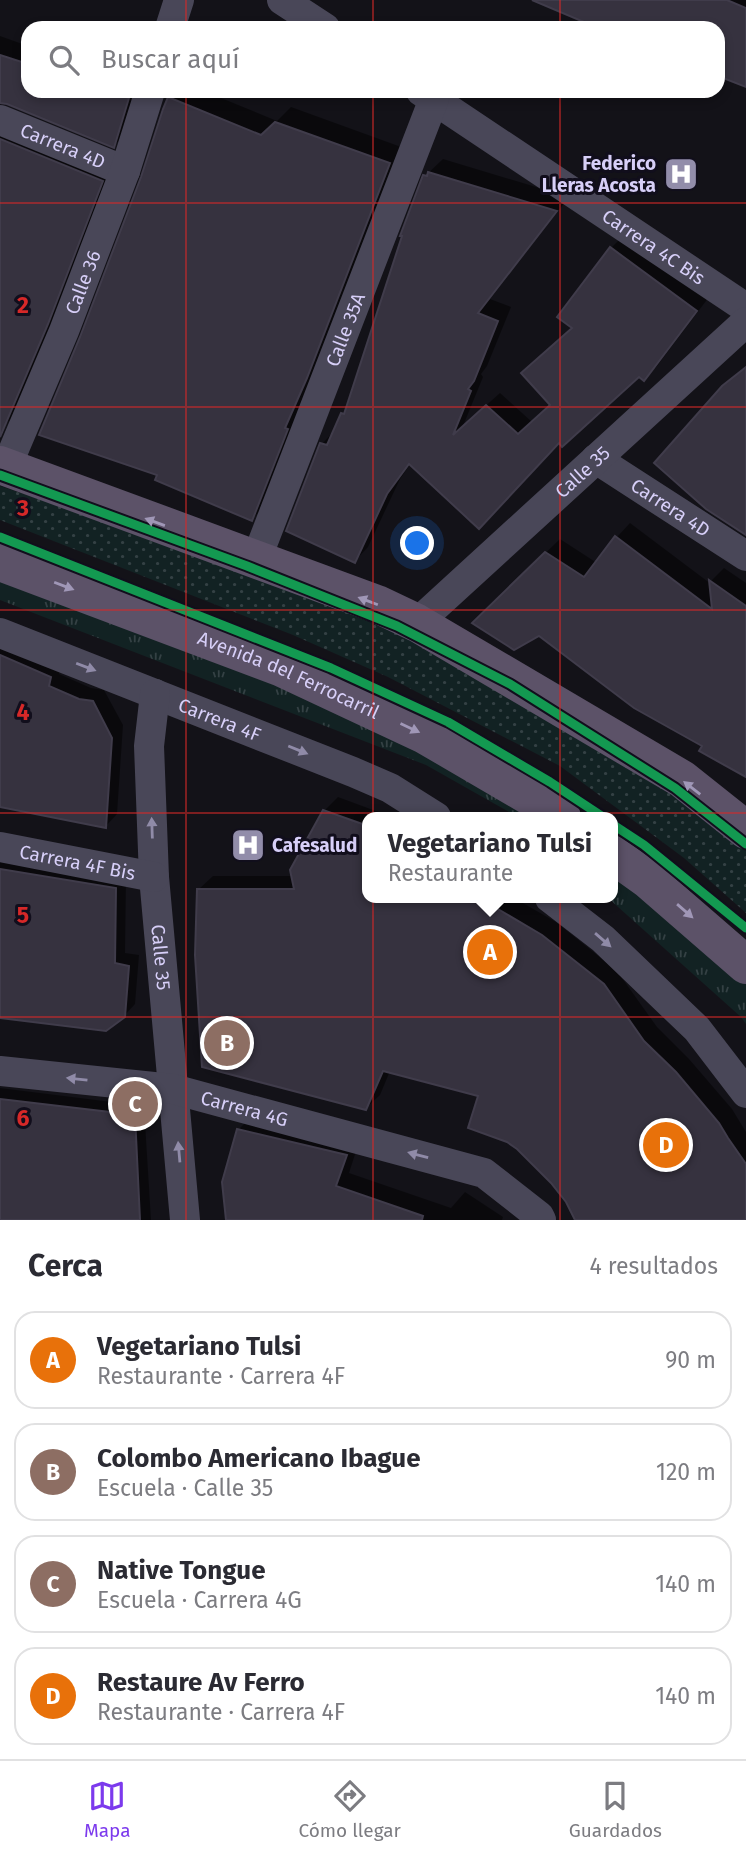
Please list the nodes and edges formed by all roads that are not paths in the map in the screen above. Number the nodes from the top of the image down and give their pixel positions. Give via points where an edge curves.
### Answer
1 (179, 0) edge
2 (282, 0) edge
3 (172, 21) edge
4 (314, 21) edge
5 (148, 98) edge
6 (427, 98) edge
7 (432, 98) edge
8 (0, 120) edge
9 (125, 171) junction
10 (746, 308) edge
11 (746, 321) edge
12 (596, 459) junction
13 (3, 466) edge
14 (746, 556) edge
15 (256, 560) junction
16 (0, 562) edge
17 (418, 623) junction
18 (0, 633) edge
19 (155, 694) junction
20 (428, 812) edge
21 (555, 812) edge
22 (746, 830) edge
23 (0, 848) edge
24 (618, 858) edge
25 (154, 877) junction
26 (556, 903) edge
27 (746, 964) edge
28 (0, 1071) edge
29 (173, 1089) junction
30 (746, 1093) edge
31 (185, 1220) edge
32 (541, 1220) edge

1 - 3 street
2 - 4 street
5 - 9 street, Calle 36
6 - 15 street, Calle 35A
7 - 10 street, Carrera 4C Bis
8 - 9 street, Carrera 4D
9 - 13 street, Calle 36 via 64,331
11 - 12 street, Calle 35
12 - 14 street, Carrera 4D
12 - 17 street, Calle 35
15 -> 13 main road
17 -> 15 main road
16 -> 21 main road, Avenida del Ferrocarril via 282,668 425,735
22 -> 17 main road via 682,779
18 -> 19 street, Carrera 4F
19 -> 20 street, Carrera 4F via 377,783
25 -> 19 street, Calle 35 via 149,746
23 - 25 street, Carrera 4F Bis
24 -> 27 main road
25 - 29 street, Calle 35
26 -> 30 street via 603,939 697,1029
29 -> 28 street, Carrera 4G
31 -> 29 street, Calle 35
32 -> 29 street, Carrera 4G via 484,1173

